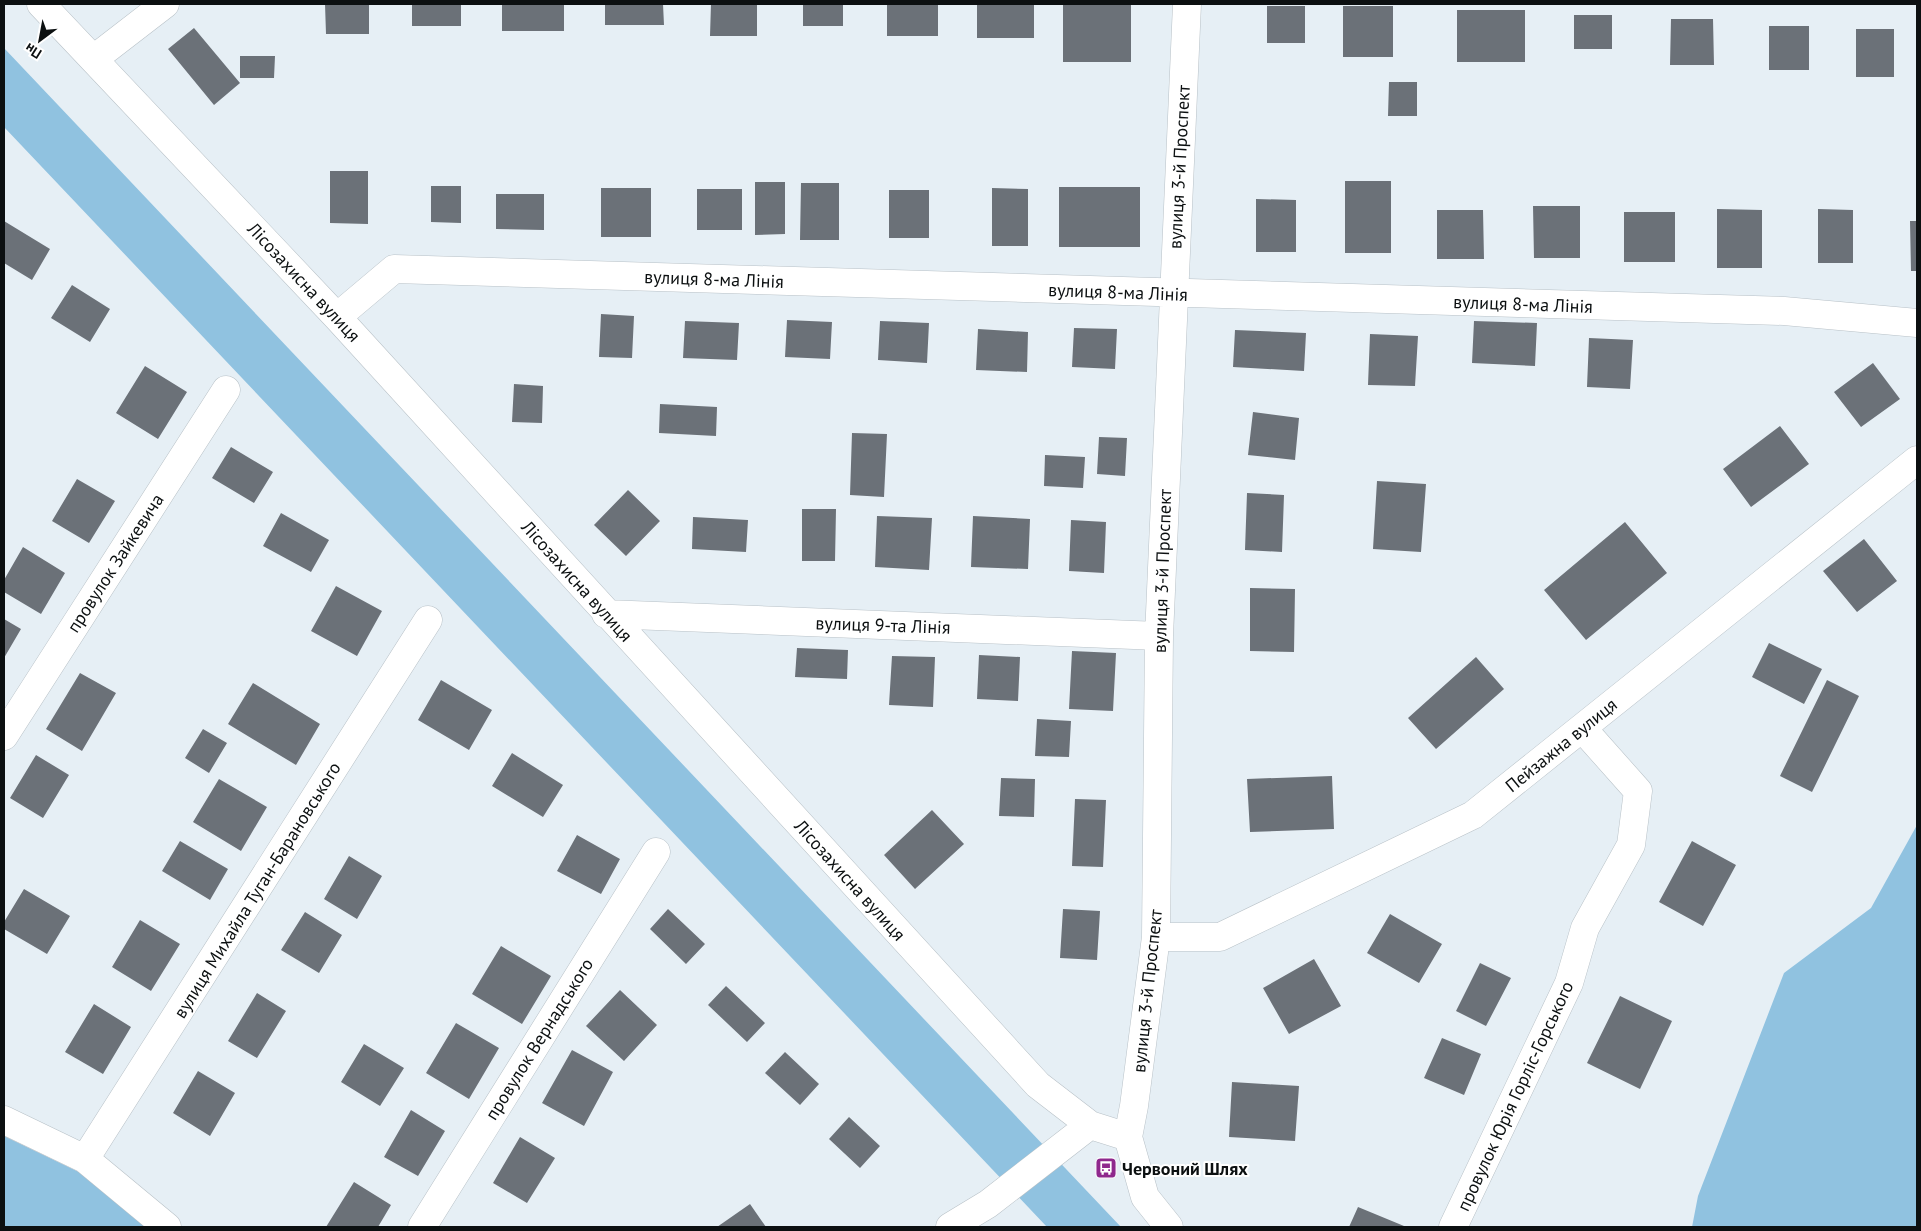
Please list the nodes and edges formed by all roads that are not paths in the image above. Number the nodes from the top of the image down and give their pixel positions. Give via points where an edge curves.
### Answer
1 (41, 4) edge
2 (165, 4) edge
3 (1187, 4) edge
4 (95, 58) junction
5 (1173, 294) junction
6 (337, 317) junction
7 (1917, 323) edge
8 (226, 390) dead end
9 (1917, 460) edge
10 (606, 614) junction
11 (428, 620) dead end
12 (1159, 636) junction
13 (1582, 728) junction
14 (4, 736) edge
15 (656, 852) dead end
16 (1156, 937) junction
17 (4, 1120) edge
18 (1090, 1125) junction
19 (1128, 1137) junction
20 (86, 1159) junction
21 (167, 1227) edge
22 (422, 1227) edge
23 (950, 1227) edge
24 (1169, 1227) edge
25 (1453, 1227) edge

1 - 4 street, Лісозахисна вулиця
2 - 4 street
3 - 5 street, вулиця 3-й Проспект
4 - 6 street, Лісозахисна вулиця
5 - 6 street, вулиця 8-ма Лінія via 394,269
5 - 7 street, вулиця 8-ма Лінія via 1784,311
5 - 12 street, вулиця 3-й Проспект
6 - 10 street, Лісозахисна вулиця
8 - 14 street, провулок Зайкевича
9 - 13 street, Пейзажна вулиця
10 - 12 street, вулиця 9-та Лінія
10 - 18 street, Лісозахисна вулиця via 1038,1085
11 - 20 street, вулиця Михайла Туган-Барановського
12 - 16 street, вулиця 3-й Проспект
13 - 16 street, Пейзажна вулиця via 1473,815 1220,938
13 - 25 street, провулок Юрія Горліс-Горського via 1638,791 1631,845 1585,928 1570,983
15 - 22 street, провулок Вернадського
16 - 19 street, вулиця 3-й Проспект
17 - 20 street
18 - 19 street, Лісозахисна вулиця
18 - 23 street via 988,1204
19 - 24 street via 1145,1197
20 - 21 street

